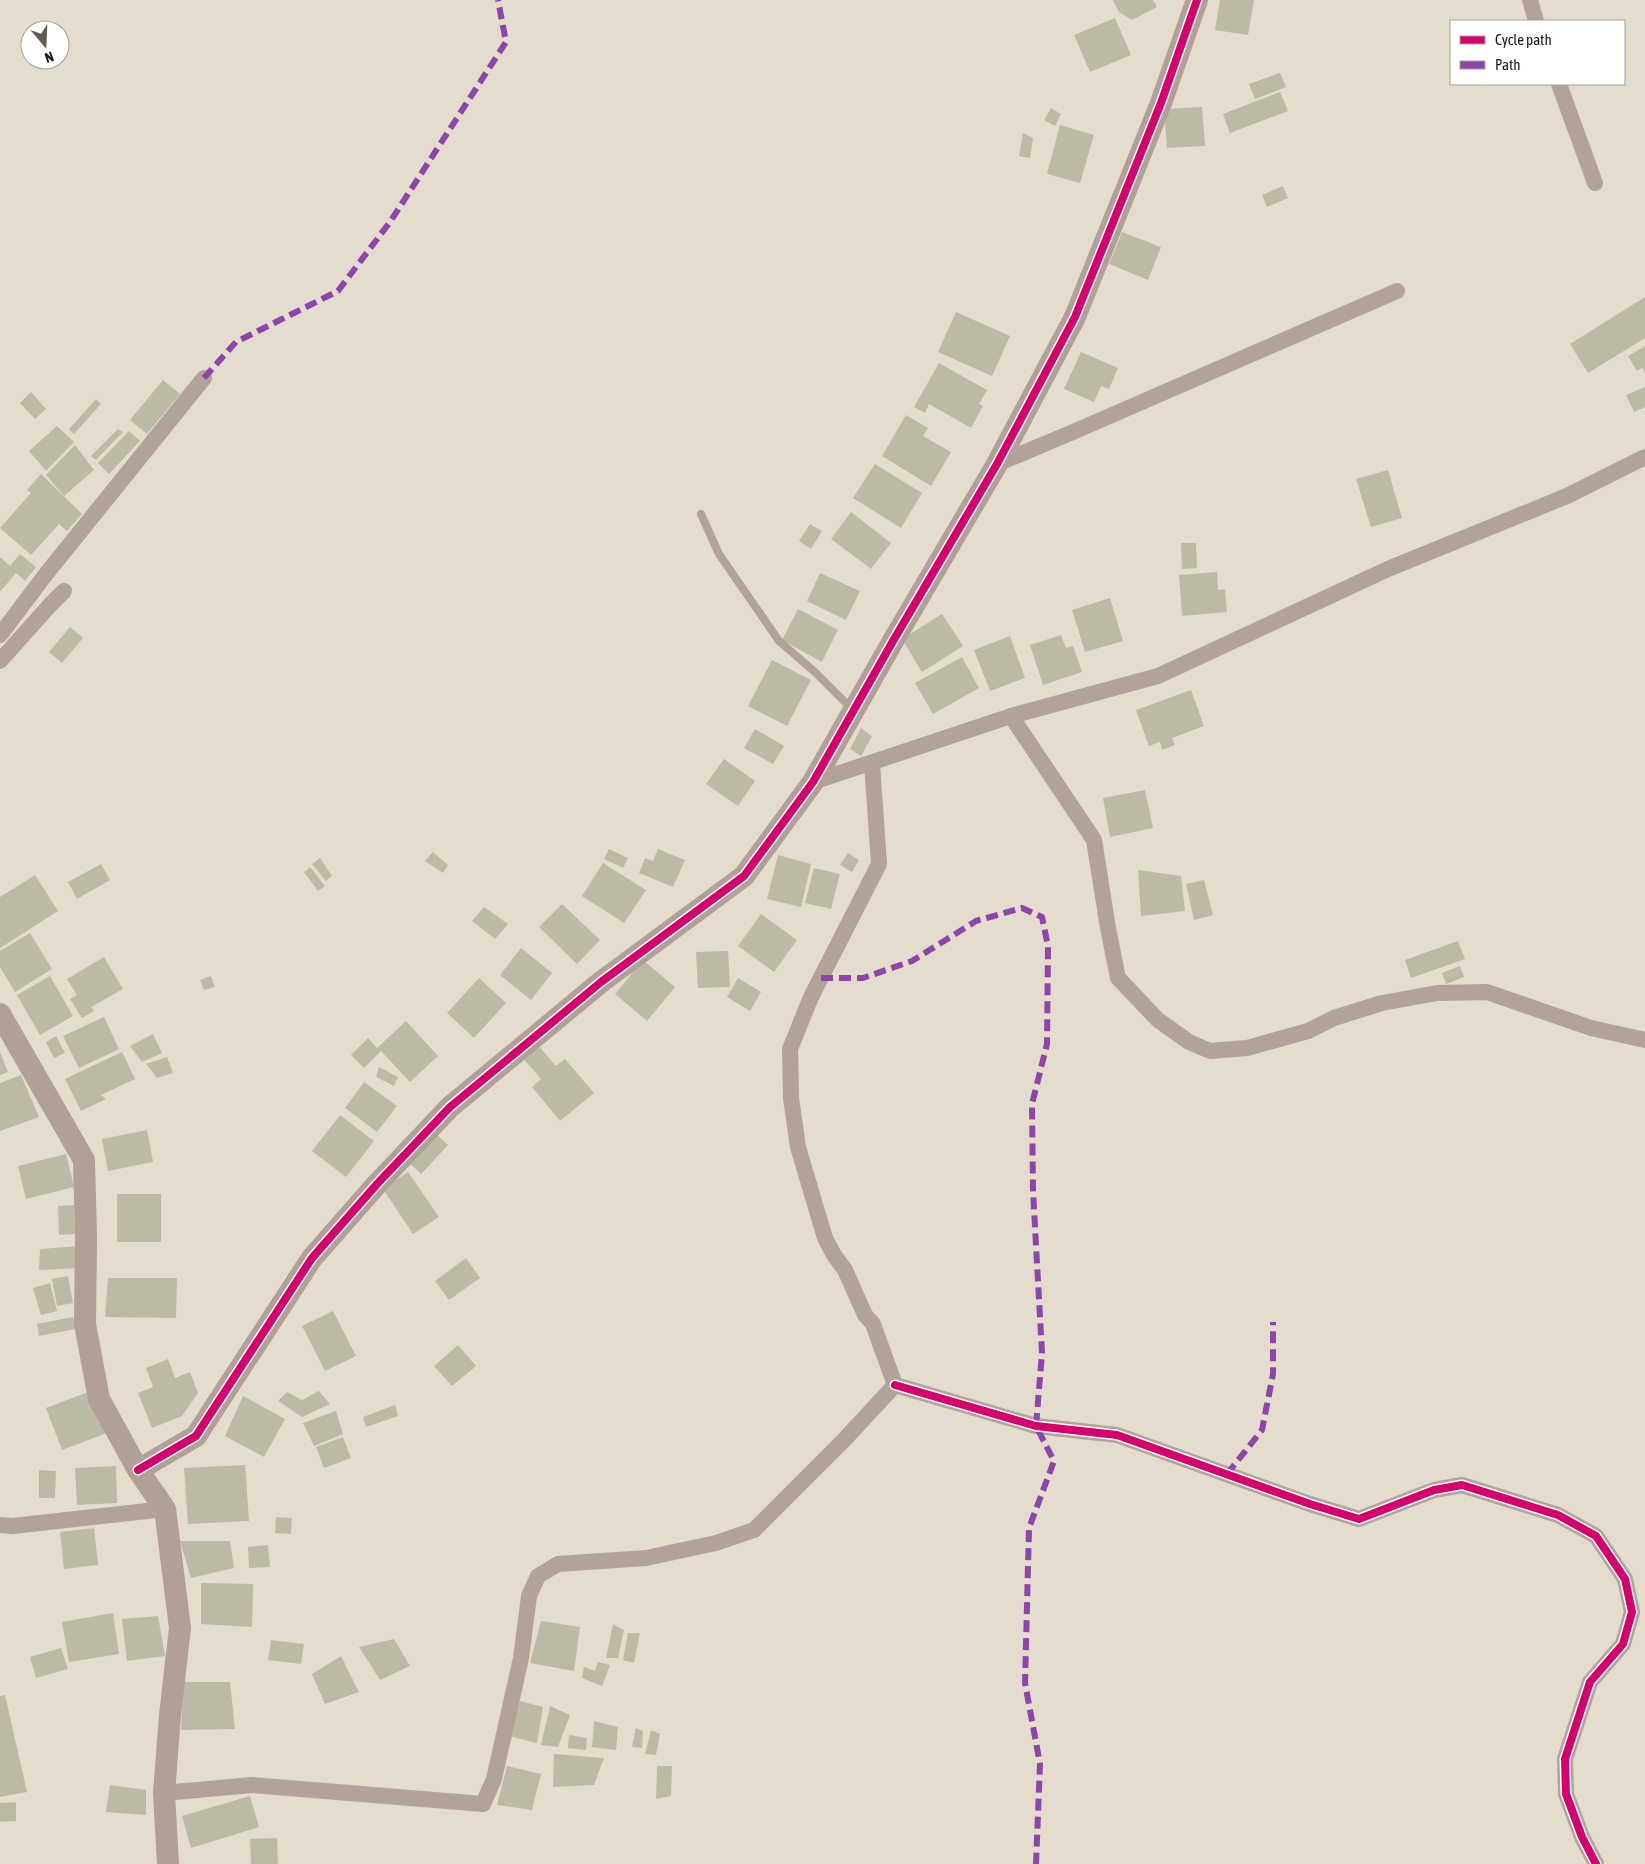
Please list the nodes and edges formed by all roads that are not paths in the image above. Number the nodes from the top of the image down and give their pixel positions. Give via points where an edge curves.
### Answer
1 (1197, 0) edge
2 (1530, 0) edge
3 (1536, 20) edge
4 (1559, 85) edge
5 (1596, 183) dead end
6 (1397, 291) dead end
7 (204, 378) dead end
8 (1645, 457) edge
9 (998, 464) junction
10 (701, 514) dead end
11 (64, 591) dead end
12 (0, 635) edge
13 (0, 661) edge
14 (853, 711) junction
15 (1011, 716) junction
16 (872, 762) junction
17 (813, 782) junction
18 (0, 1014) edge
19 (1645, 1040) edge
20 (895, 1384) junction
21 (138, 1470) junction
22 (164, 1509) junction
23 (0, 1525) edge
24 (164, 1793) junction
25 (168, 1864) edge
26 (1596, 1864) edge

1 - 9 street via 1161,103 1075,317
2 - 3 street
4 - 5 street
6 - 9 street
7 - 12 street
8 - 15 street via 1567,496 1388,569 1158,676
9 - 14 street
10 - 14 lane via 719,554 779,641
11 - 13 street
14 - 17 street
15 - 16 street
15 - 19 street via 1094,840 1118,978 1158,1020 1188,1042 1210,1050 1246,1048 1308,1032 1334,1018 1382,1003 1438,993 1486,992 1591,1028
16 - 17 street
16 - 20 street via 879,864 811,998 790,1050 791,1098 798,1147 825,1238 845,1270 864,1315 873,1324
17 - 21 street via 744,876 600,982 450,1107 312,1258 196,1436
18 - 21 street via 84,1160 84,1324 99,1399
20 - 24 street via 754,1530 716,1543 646,1558 558,1564 538,1576 529,1596 521,1658 494,1779 483,1804 252,1785
20 - 26 street via 1036,1426 1117,1435 1359,1519 1434,1490 1462,1485 1558,1515 1596,1536 1625,1579 1632,1612 1623,1644 1590,1682 1565,1760 1566,1794 1582,1838
21 - 22 street
22 - 23 street
22 - 24 street via 180,1628
24 - 25 street

